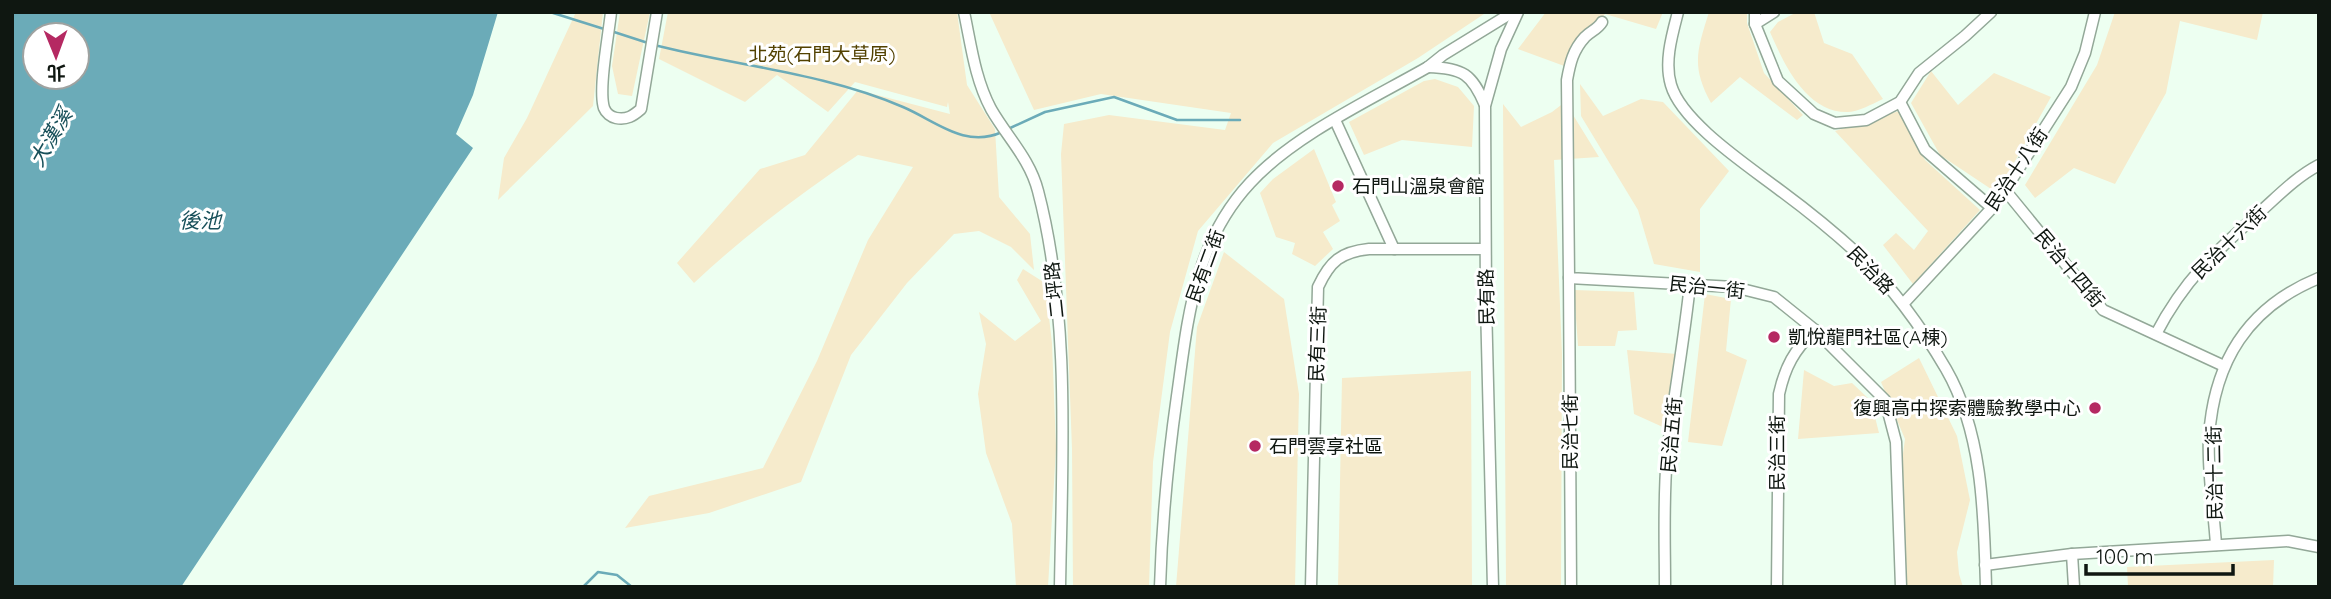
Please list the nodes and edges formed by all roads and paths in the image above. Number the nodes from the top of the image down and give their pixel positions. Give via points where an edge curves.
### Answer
1 (611, 12) edge
2 (657, 12) edge
3 (964, 12) edge
4 (1516, 12) edge
5 (1678, 12) edge
6 (1755, 12) edge
7 (1774, 12) edge
8 (1991, 12) edge
9 (2095, 12) edge
10 (1602, 22) dead end
11 (1755, 24) junction
12 (1428, 67) junction
13 (1900, 102) junction
14 (1485, 106) junction
15 (1335, 120) junction
16 (2319, 166) edge
17 (2006, 190) junction
18 (1992, 208) junction
19 (1394, 249) junction
20 (1485, 249) junction
21 (1569, 278) junction
22 (2319, 278) edge
23 (1690, 284) junction
24 (1903, 304) junction
25 (1815, 330) junction
26 (2156, 334) junction
27 (2224, 366) junction
28 (2216, 545) junction
29 (2319, 547) edge
30 (2072, 554) junction
31 (1985, 565) junction
32 (1060, 587) edge
33 (1160, 587) edge
34 (1311, 587) edge
35 (1493, 587) edge
36 (1571, 587) edge
37 (1665, 587) edge
38 (1777, 587) edge
39 (1901, 587) edge
40 (1986, 587) edge
41 (2074, 587) edge

1 - 2 street via 604,108 621,119 641,109
3 - 32 street, 二坪路 via 991,108 1032,173 1045,222 1061,384
4 - 12 street, 民有二街
4 - 14 street, 民有路
5 - 24 street, 民治路 via 1668,65 1671,87 1684,108 1701,128 1860,257
6 - 11 street
7 - 11 street
8 - 13 street via 1919,73
9 - 17 street, 民治十八街 via 2071,87
10 - 21 street via 1571,57 1567,80
11 - 13 street via 1778,81 1814,114 1835,123 1866,120
12 - 14 street via 1464,74 1476,84
12 - 15 street, 民有二街
13 - 18 street via 1925,150
14 - 20 street, 民有路
15 - 19 street
15 - 33 street, 民有二街 via 1249,183 1213,235 1200,268 1170,447
16 - 26 street, 民治十六街 via 2300,175 2188,281
17 - 18 street, 民治十八街
17 - 26 street, 民治十四街 via 2103,310
18 - 24 street, 民治十八街
19 - 20 street, 民有三街
19 - 34 street, 民有三街 via 1353,250 1326,268 1318,286
20 - 35 street, 民有路
21 - 23 street, 民治一街
21 - 36 street, 民治七街
22 - 27 street, 民治十二街 via 2291,290 2264,312 2241,336
23 - 25 street, 民治一街 via 1734,287 1774,297
23 - 37 street, 民治五街 via 1667,460
24 - 31 street, 民治路 via 1957,391 1974,450
25 - 38 street, 民治三街 via 1784,371 1779,394
25 - 39 street, 民治一街 via 1885,400 1896,442
26 - 27 street, 民治十四街
27 - 28 street, 民治十二街 via 2209,438
28 - 29 street via 2288,541
28 - 30 street
30 - 31 street
30 - 41 street
31 - 40 street, 民治路

